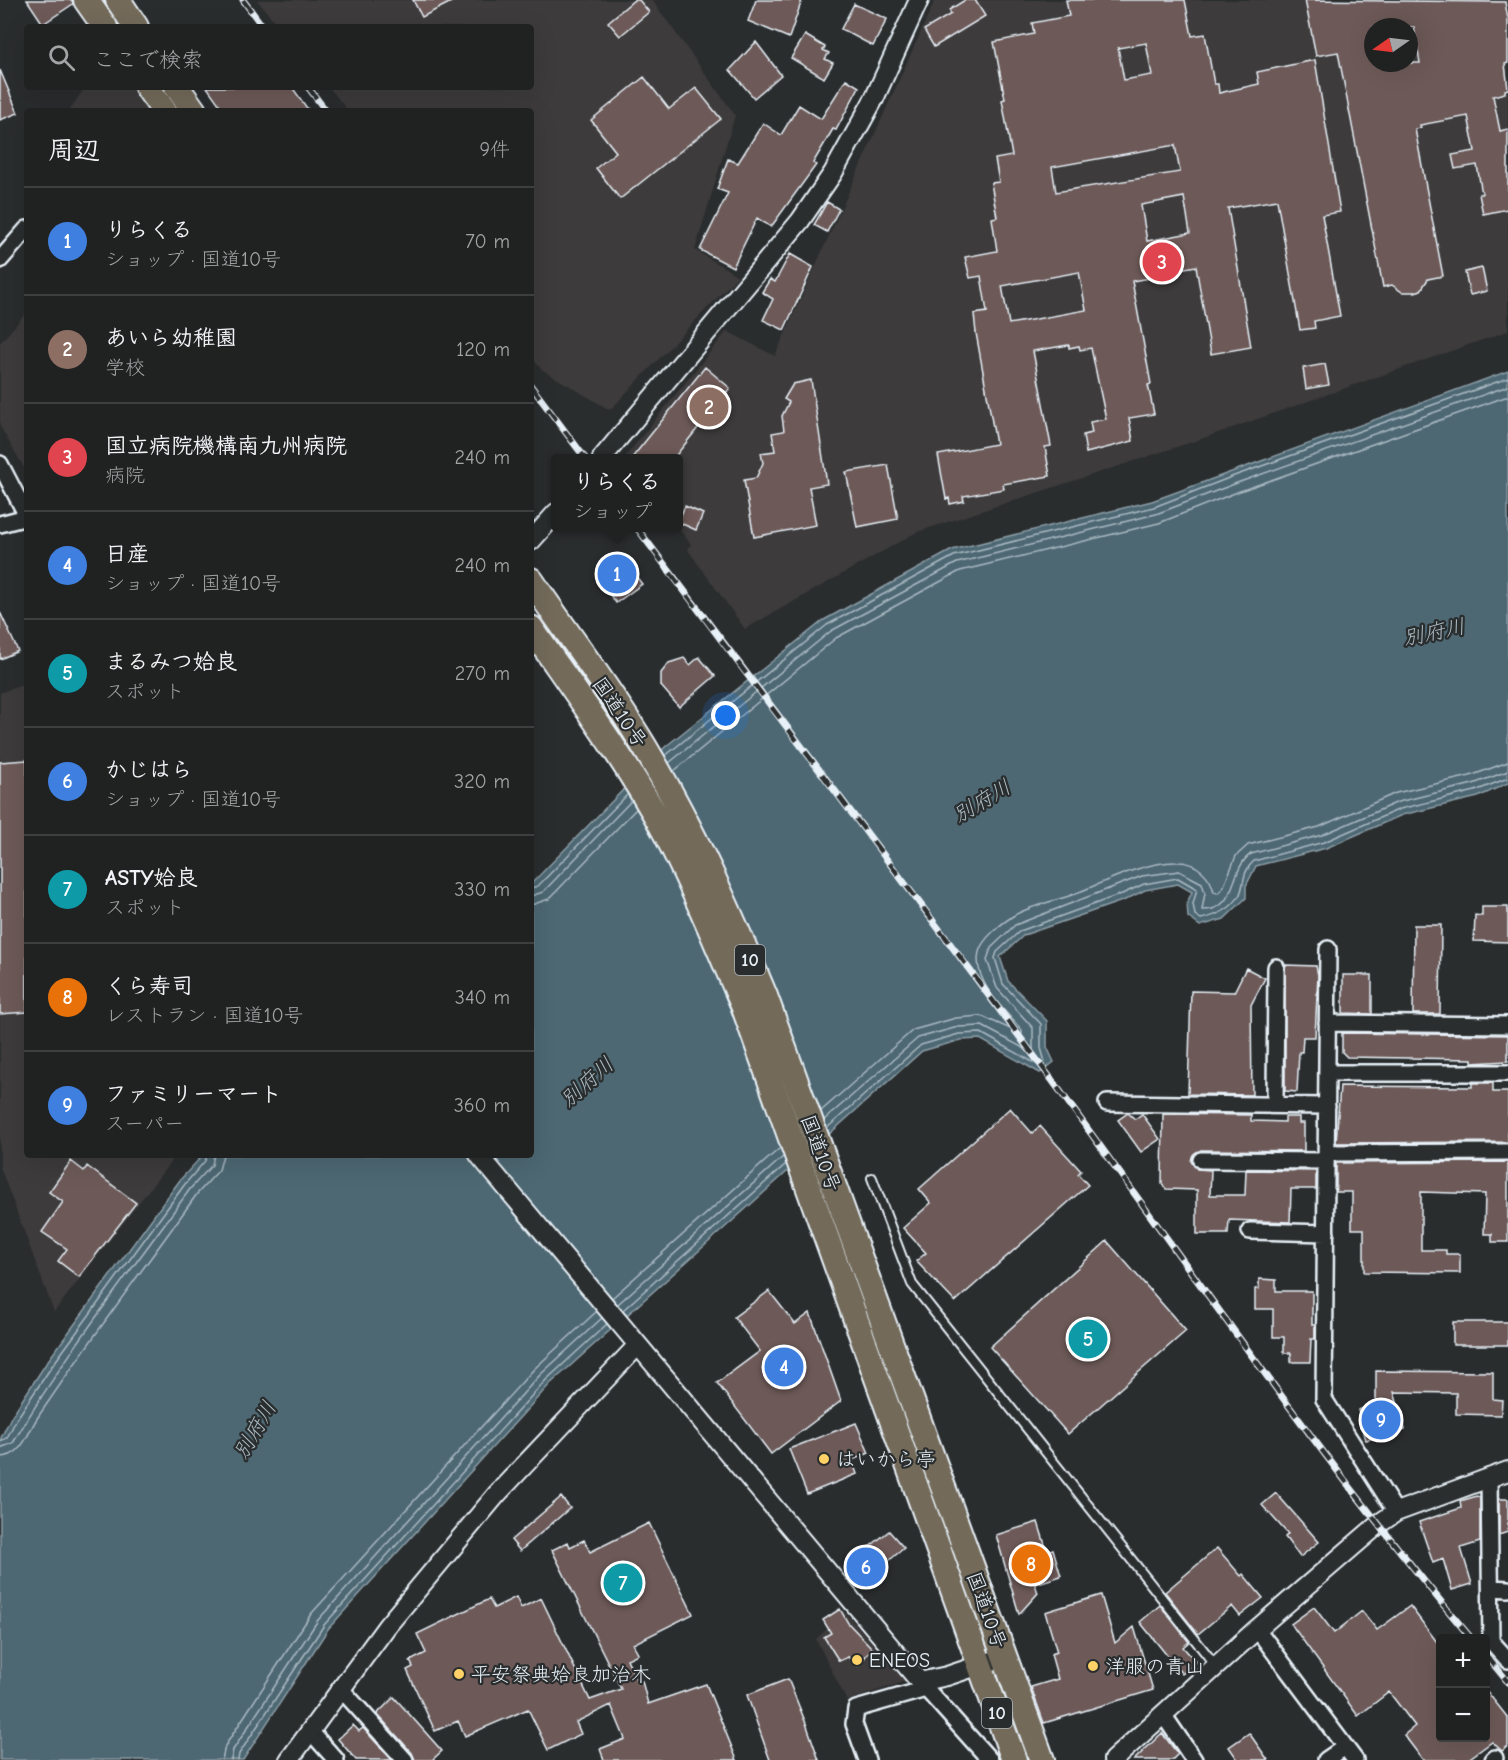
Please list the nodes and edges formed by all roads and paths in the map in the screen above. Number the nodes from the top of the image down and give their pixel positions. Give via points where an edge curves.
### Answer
1 (86, 0) edge
2 (118, 0) edge
3 (919, 0) edge
4 (103, 24) edge
5 (134, 24) edge
6 (149, 90) edge
7 (179, 90) edge
8 (162, 108) edge
9 (192, 108) edge
10 (24, 232) edge
11 (0, 260) edge
12 (606, 454) edge
13 (0, 464) edge
14 (24, 511) edge
15 (24, 518) edge
16 (551, 518) edge
17 (0, 524) edge
18 (534, 538) edge
19 (534, 584) edge
20 (534, 632) edge
21 (1328, 949) dead end
22 (1276, 967) dead end
23 (1327, 1023) junction
24 (1508, 1025) edge
25 (1327, 1073) junction
26 (1508, 1073) edge
27 (1107, 1103) dead end
28 (1275, 1106) junction
29 (1327, 1106) junction
30 (1508, 1152) edge
31 (1326, 1157) junction
32 (482, 1158) edge
33 (1201, 1160) dead end
34 (872, 1178) dead end
35 (823, 1191) junction
36 (1250, 1231) dead end
37 (1326, 1233) junction
38 (638, 1345) junction
39 (1508, 1471) edge
40 (1490, 1478) junction
41 (1396, 1512) junction
42 (1492, 1588) junction
43 (1508, 1589) edge
44 (1257, 1629) junction
45 (1005, 1657) junction
46 (1508, 1660) edge
47 (979, 1666) junction
48 (1217, 1667) junction
49 (923, 1685) junction
50 (340, 1689) junction
51 (1164, 1716) junction
52 (310, 1731) junction
53 (1345, 1747) junction
54 (289, 1760) edge
55 (336, 1760) edge
56 (405, 1760) edge
57 (867, 1760) edge
58 (990, 1760) edge
59 (1014, 1760) edge
60 (1042, 1760) edge
61 (1113, 1760) edge
62 (1194, 1760) edge
63 (1326, 1760) edge
64 (1355, 1760) edge

1 - 4 highway
2 - 5 highway
3 - 12 street via 874,99 833,173 800,221
6 - 8 highway
7 - 9 highway
10 - 11 street
13 - 14 street
15 - 17 street
16 - 18 street
19 - 35 highway, 国道10号 / 10 via 642,744 721,890 765,996
20 - 35 highway, 国道10号 / 10 via 620,758 666,834 699,901
21 - 23 street
22 - 28 street
23 - 24 street
23 - 25 street
25 - 26 street
25 - 29 street
27 - 28 street
28 - 29 street
29 - 31 street
30 - 31 street
31 - 33 street
31 - 37 street
32 - 38 street
34 - 48 lane via 912,1284
35 - 45 highway, 国道10号 / 10
35 - 47 highway, 国道10号 / 10
36 - 37 street
37 - 41 street via 1324,1399
38 - 49 street
38 - 50 street via 497,1494
39 - 40 street
40 - 41 street
40 - 42 street
41 - 44 street
42 - 43 street
42 - 46 street via 1491,1641
44 - 48 street
44 - 53 street
45 - 47 street
45 - 60 highway, 国道10号 / 10
47 - 49 street
47 - 59 highway, 国道10号 / 10
48 - 51 street
49 - 57 street via 856,1709 854,1724
49 - 58 street
50 - 52 street
50 - 56 street
51 - 61 street
51 - 62 street
52 - 54 street
52 - 55 street
53 - 63 street
53 - 64 street

